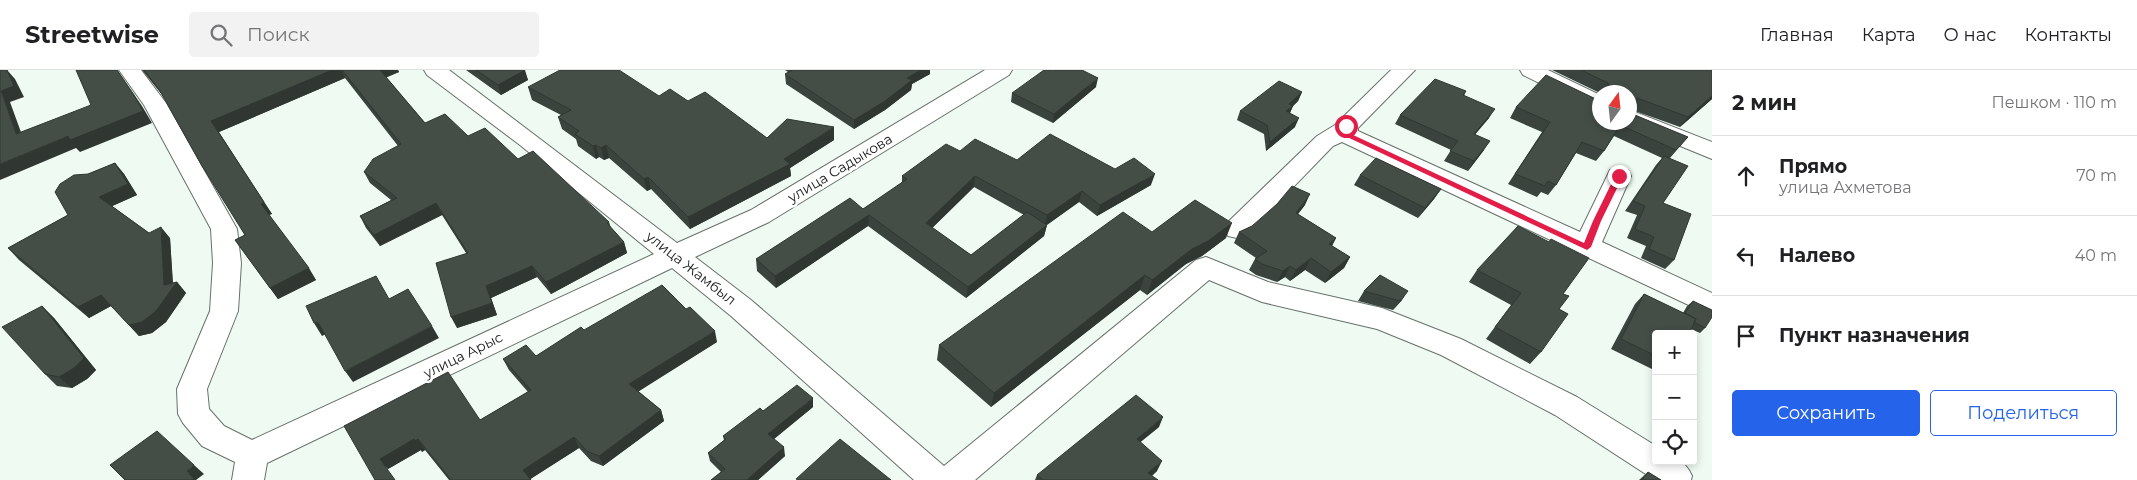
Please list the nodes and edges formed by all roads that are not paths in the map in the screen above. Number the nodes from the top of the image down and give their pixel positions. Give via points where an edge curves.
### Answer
1 (130, 70) edge
2 (435, 70) edge
3 (1001, 70) edge
4 (1404, 70) edge
5 (1531, 70) edge
6 (1592, 100) edge
7 (1637, 120) edge
8 (1346, 129) junction
9 (1712, 151) edge
10 (1619, 176) dead end
11 (1237, 229) dead end
12 (1587, 247) junction
13 (674, 256) junction
14 (1712, 305) edge
15 (250, 467) edge
16 (1676, 476) dead end
17 (937, 480) edge
18 (951, 480) edge

1 - 15 street, улица Арыс via 155,103 224,229 227,263 224,311 192,389 194,414 213,436
2 - 13 street, улица Жамбыл
3 - 13 street, улица Садыкова via 760,216
4 - 8 street via 1354,115
5 - 6 street
7 - 9 street
8 - 11 street via 1325,140
8 - 12 street via 1347,135
10 - 12 street
12 - 14 street
13 - 15 street, улица Арыс via 338,416
13 - 17 street, улица Жамбыл via 741,308
16 - 18 street via 1566,406 1451,347 1382,319 1262,291 1206,268

